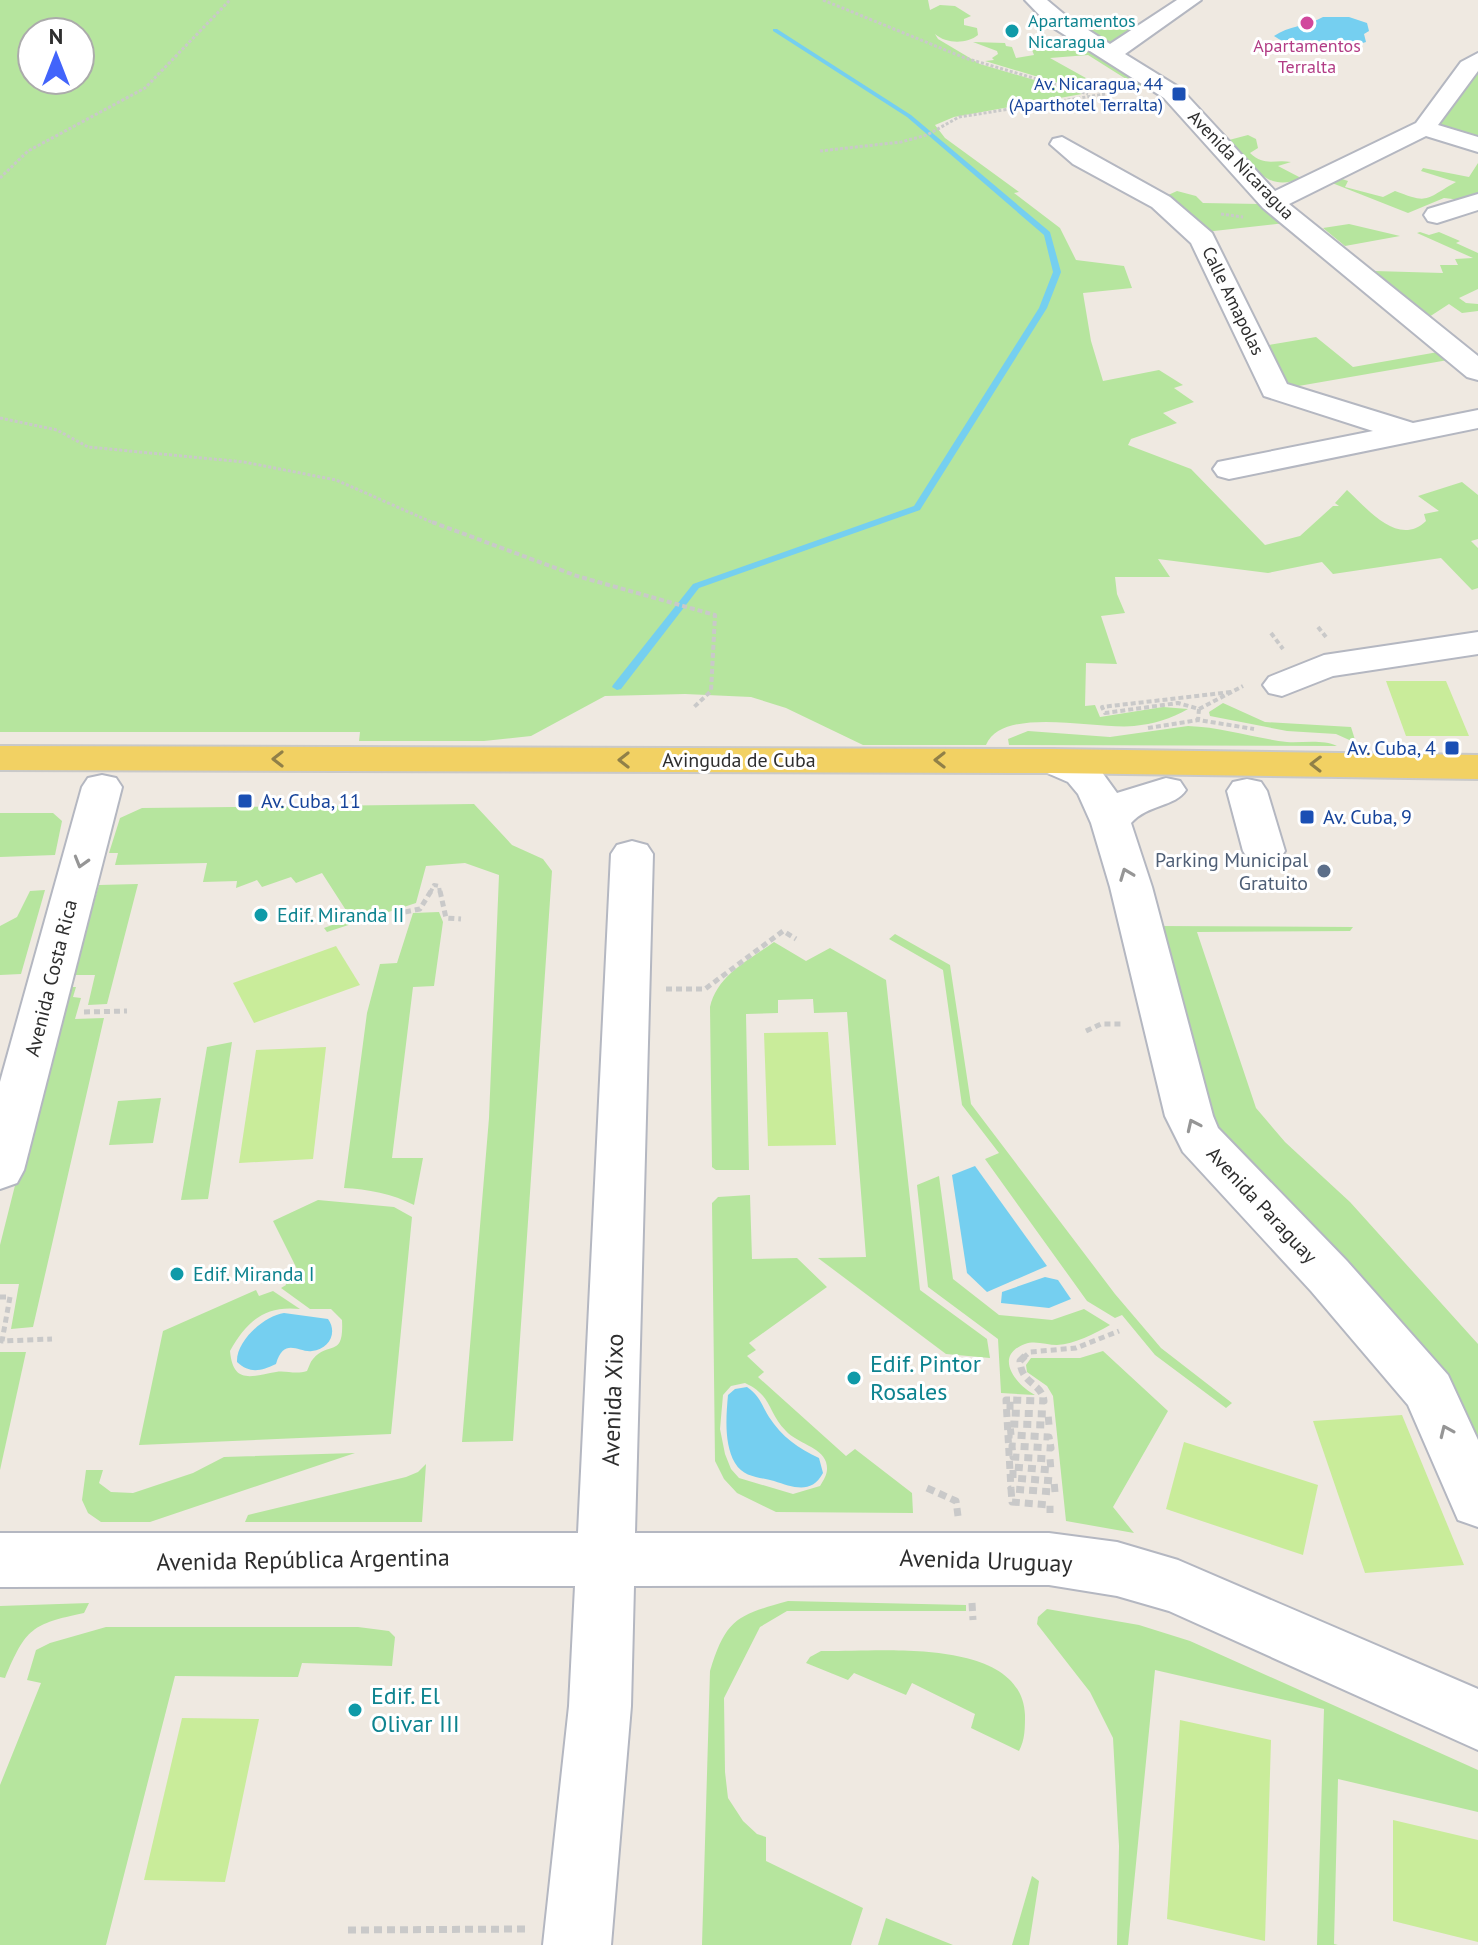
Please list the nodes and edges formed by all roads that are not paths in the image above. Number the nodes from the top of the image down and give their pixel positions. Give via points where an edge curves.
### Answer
1 (1015, 0) edge
2 (1068, 0) edge
3 (1191, 0) edge
4 (1040, 6) edge
5 (1111, 53) junction
6 (1478, 60) edge
7 (1424, 128) junction
8 (1062, 144) dead end
9 (1478, 145) edge
10 (1478, 202) edge
11 (1272, 203) junction
12 (1437, 215) dead end
13 (1478, 371) edge
14 (1478, 419) edge
15 (1410, 432) junction
16 (1229, 469) dead end
17 (1478, 643) edge
18 (1265, 684) road end
19 (0, 758) edge
20 (1052, 761) junction
21 (1478, 767) edge
22 (0, 787) edge
23 (102, 787) junction
24 (1166, 790) joint
25 (1247, 791) junction
26 (1478, 793) edge
27 (1104, 807) junction
28 (1264, 851) dead end
29 (632, 854) dead end
30 (0, 1170) edge
31 (1478, 1502) edge
32 (0, 1560) edge
33 (606, 1560) junction
34 (1478, 1720) edge
35 (578, 1937) edge

1 - 4 street, Avenida Nicaragua
2 - 4 street
3 - 5 street
4 - 5 street, Avenida Nicaragua
5 - 11 street, Avenida Nicaragua via 1172,93
6 - 7 street
7 - 9 street
7 - 11 street
8 - 15 street, Calle Amapolas via 1161,202 1203,239 1275,390
10 - 12 street
11 - 13 street, Avenida Nicaragua
14 - 15 street, Calle Amapolas
15 - 16 street, Calle Amapolas
17 - 18 street via 1324,666
20 -> 19 main road, Avinguda de Cuba
21 -> 20 main road, Avinguda de Cuba
20 - 27 street via 1082,773
22 - 23 main road, Avinguda de Cuba
23 - 27 main road, Avinguda de Cuba
23 -> 30 street, Avenida Costa Rica
24 - 25 main road
24 - 27 street
25 - 26 main road
25 - 28 street
31 -> 27 street, Avenida Paraguay via 1429,1391 1200,1139 1189,1116 1131,887
29 - 33 street, Avenida Xixo
32 - 33 street, Avenida República Argentina
33 - 34 street, Avenida Uruguay via 1028,1559 1117,1569 1178,1587
33 - 35 street, Avenida Xixo via 600,1706

